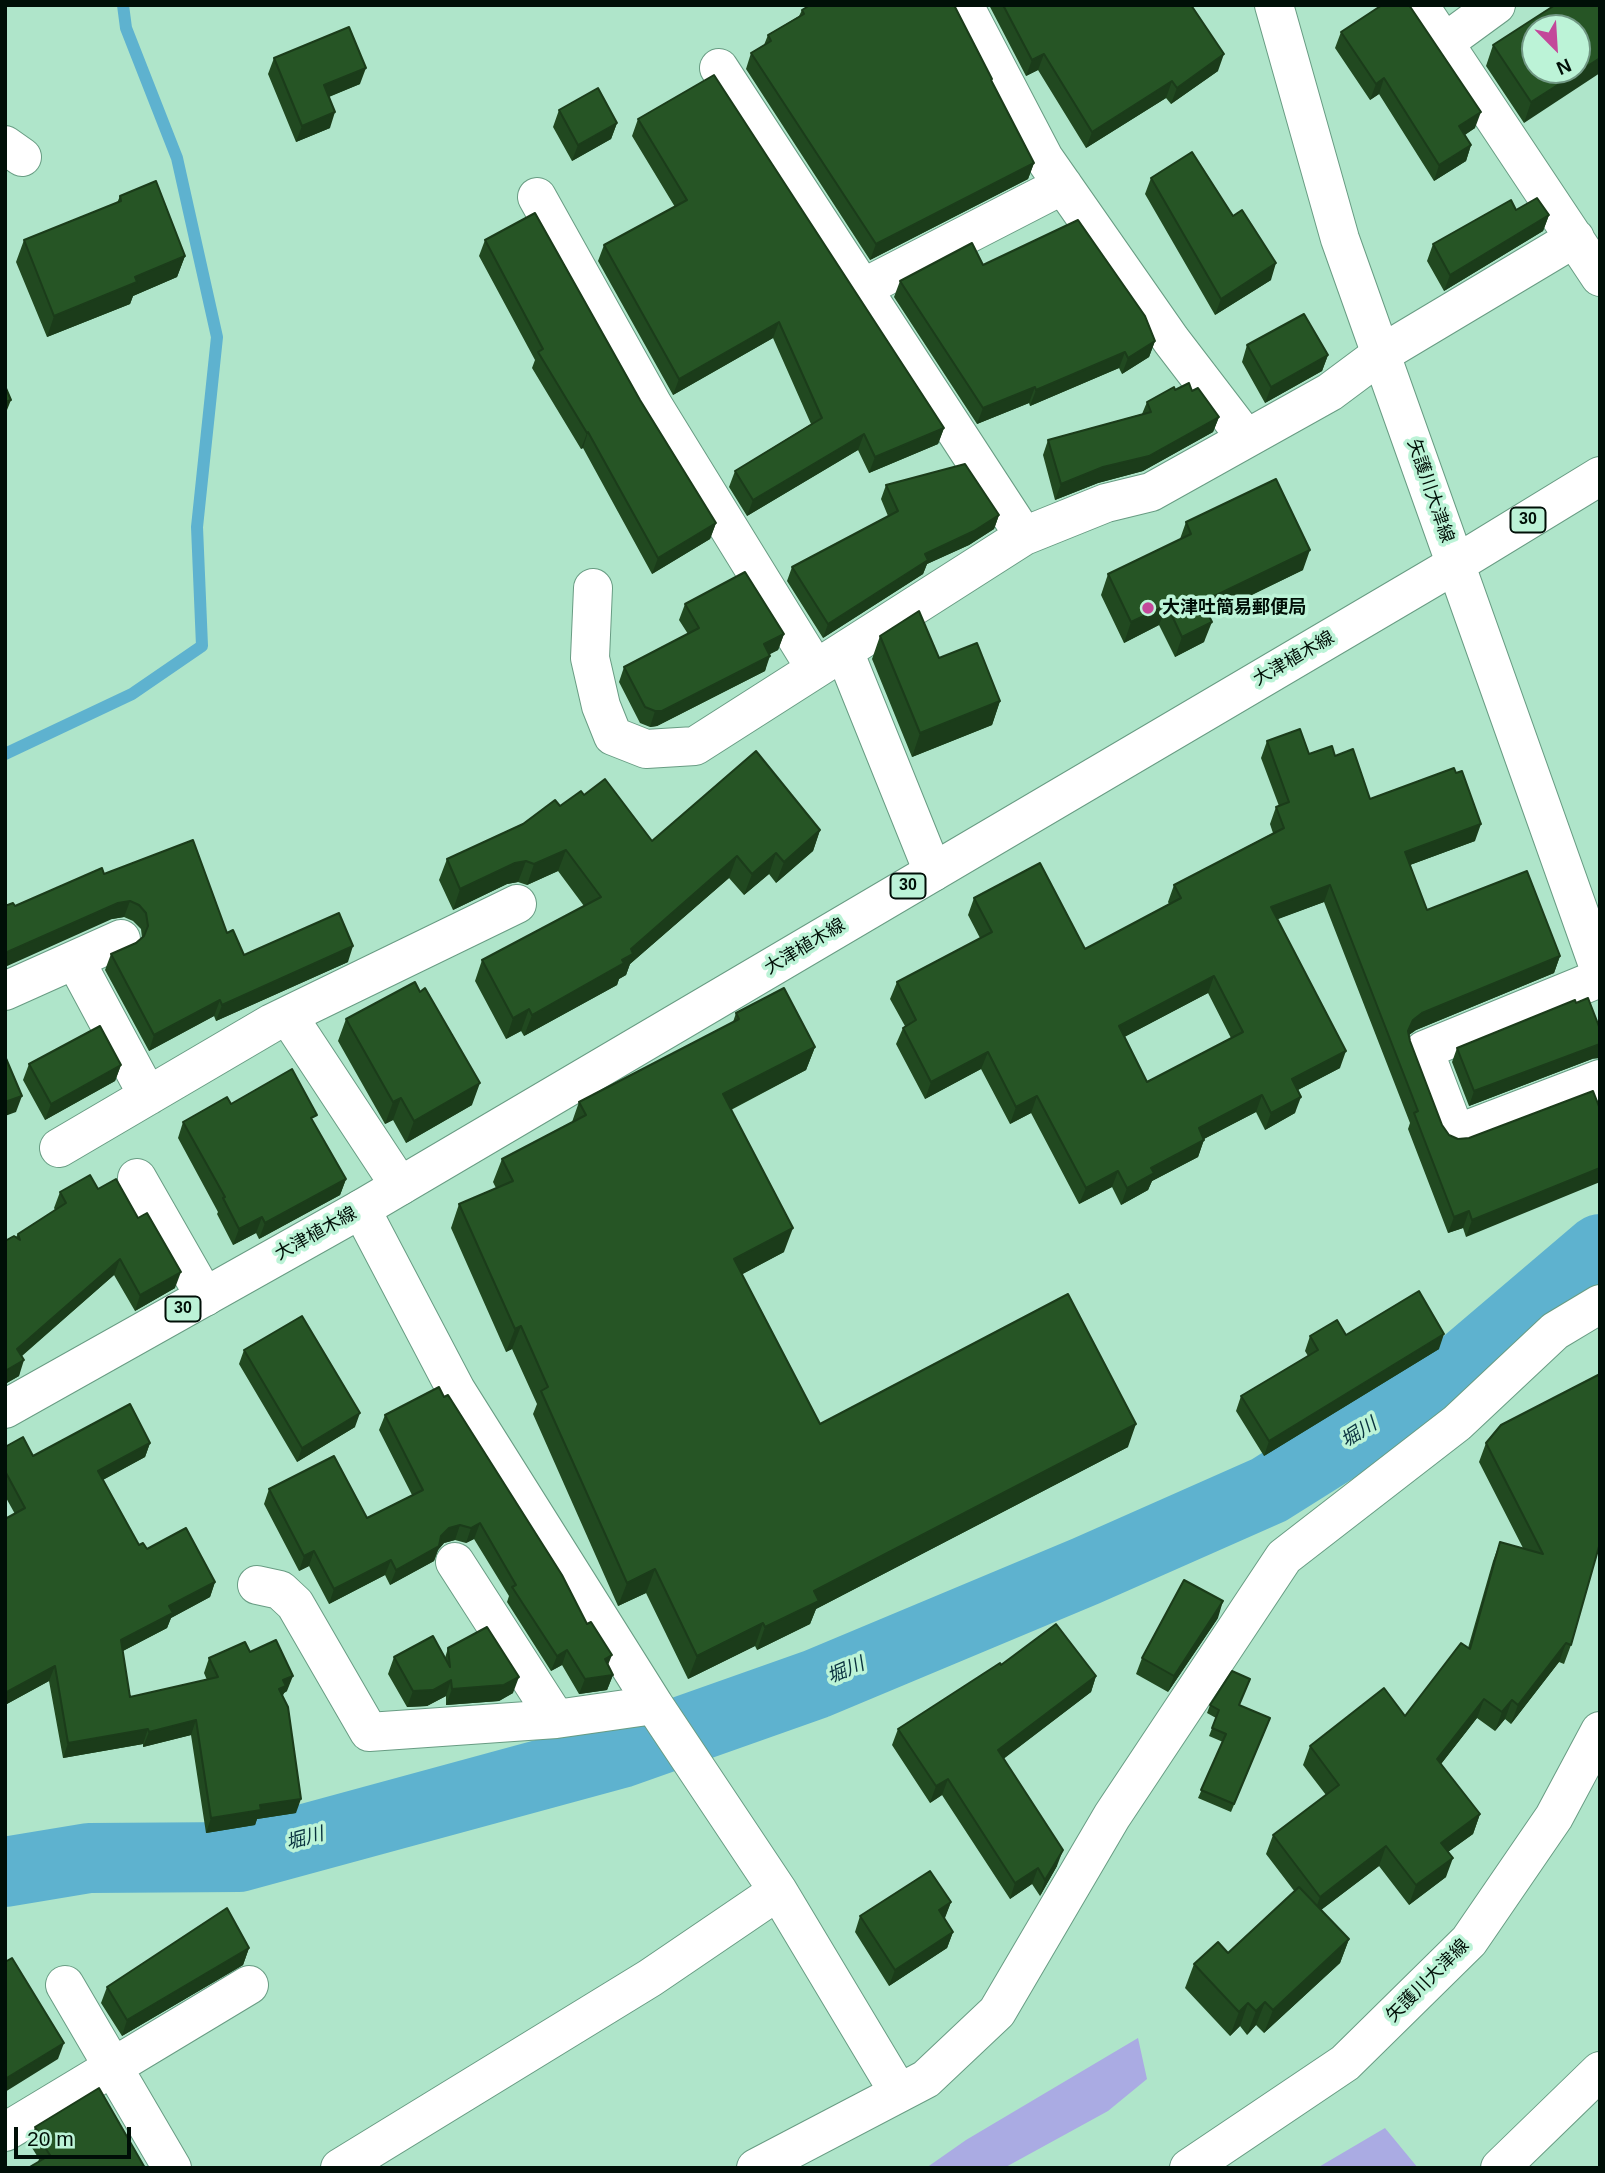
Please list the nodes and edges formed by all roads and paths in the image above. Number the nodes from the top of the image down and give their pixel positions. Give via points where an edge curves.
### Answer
1 (964, 5) edge
2 (1274, 5) edge
3 (1419, 5) edge
4 (1496, 5) edge
5 (1444, 43) junction
6 (719, 68) dead end
7 (1063, 185) junction
8 (537, 197) dead end
9 (1575, 238) junction
10 (1600, 277) edge
11 (861, 289) junction
12 (1381, 354) junction
13 (1246, 438) junction
14 (1600, 476) edge
15 (1024, 536) junction
16 (1455, 564) junction
17 (593, 588) dead end
18 (829, 659) junction
19 (933, 872) junction
20 (517, 904) dead end
21 (121, 939) dead end
22 (75, 960) junction
23 (1600, 971) edge
24 (1600, 978) edge
25 (5, 991) edge
26 (288, 1016) junction
27 (1600, 1079) edge
28 (148, 1096) junction
29 (60, 1148) dead end
30 (137, 1178) dead end
31 (400, 1186) junction
32 (361, 1209) junction
33 (205, 1297) junction
34 (1600, 1304) edge
35 (5, 1409) edge
36 (455, 1562) dead end
37 (257, 1585) dead end
38 (654, 1705) junction
39 (556, 1719) junction
40 (1600, 1731) edge
41 (778, 1891) junction
42 (249, 1985) dead end
43 (65, 1986) dead end
44 (113, 2067) junction
45 (1600, 2071) edge
46 (899, 2093) junction
47 (5, 2132) edge
48 (172, 2168) edge
49 (340, 2168) edge
50 (756, 2168) edge
51 (1189, 2168) edge
52 (1500, 2168) edge

1 - 7 street
2 - 12 street, 矢護川大津線 via 1340,239
3 - 5 street
4 - 5 street
5 - 9 street
6 - 11 street
7 - 11 street
7 - 13 street
8 - 18 street via 653,405
9 - 10 street
9 - 12 street
11 - 15 street
12 - 13 street via 1330,392
12 - 16 street, 矢護川大津線
13 - 15 street via 1151,492 1106,503
14 - 16 street, 大津植木線 / 30
15 - 18 street
16 - 19 street, 大津植木線 / 30
16 - 23 street, 矢護川大津線
17 - 18 street via 590,658 601,706 612,736 646,749 695,746
18 - 19 street
19 - 31 street, 大津植木線 / 30
20 - 26 street
21 - 22 street
22 - 25 street
22 - 28 street
24 - 27 street via 1424,1050 1456,1134
26 - 28 street
26 - 31 street
28 - 29 street
30 - 33 street
31 - 32 street, 大津植木線 / 30
32 - 33 street, 大津植木線 / 30
32 - 38 street via 456,1390
33 - 35 street, 大津植木線 / 30
34 - 46 street via 1555,1331 1457,1423 1284,1557 1112,1816 997,2012 926,2079
36 - 39 street
37 - 39 street via 280,1590 295,1604 369,1732
38 - 39 street
38 - 41 street
40 - 51 street, 矢護川大津線 via 1553,1817 1469,1941 1345,2063
41 - 46 street
41 - 49 street via 650,1978
42 - 44 street
43 - 44 street
44 - 47 street
44 - 48 street
45 - 52 street
46 - 50 street

